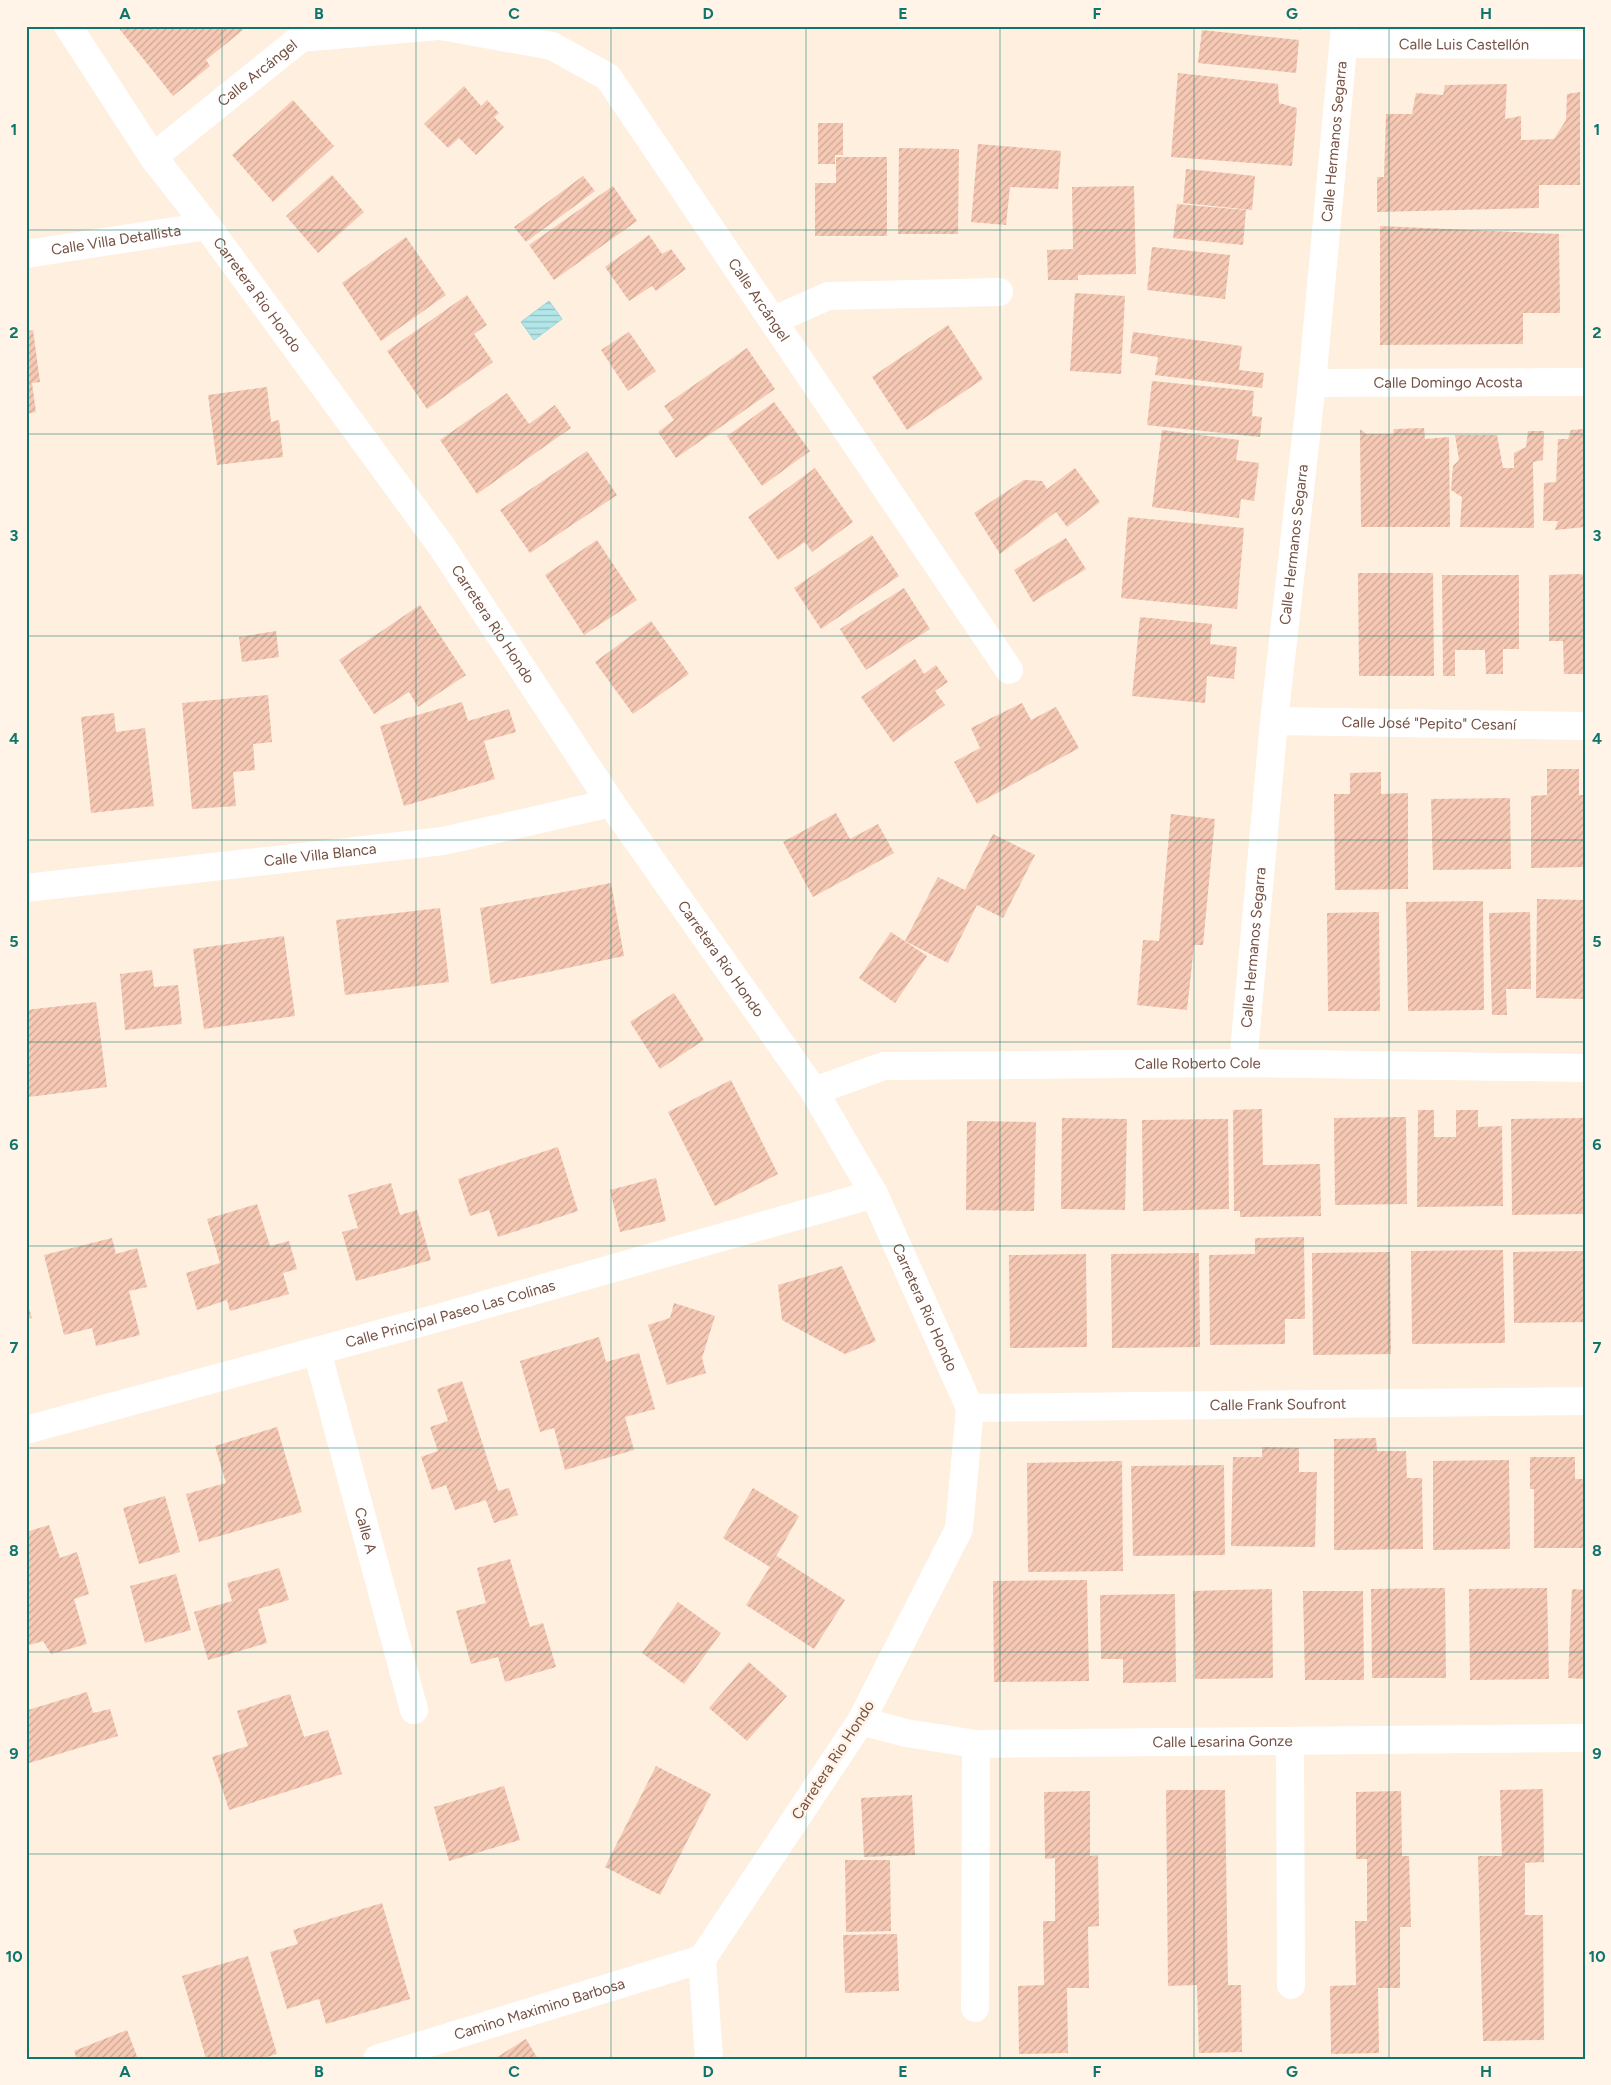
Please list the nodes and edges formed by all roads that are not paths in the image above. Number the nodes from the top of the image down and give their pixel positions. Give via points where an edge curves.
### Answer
1 (68, 26) edge
2 (439, 26) edge
3 (1345, 35) edge
4 (1585, 45) edge
5 (153, 157) junction
6 (207, 226) junction
7 (26, 254) edge
8 (999, 292) dead end
9 (774, 320) junction
10 (1585, 382) edge
11 (1312, 383) junction
12 (1009, 670) dead end
13 (1274, 721) junction
14 (1585, 726) edge
15 (611, 803) junction
16 (26, 888) edge
17 (1243, 1063) junction
18 (1585, 1068) edge
19 (814, 1090) junction
20 (874, 1194) junction
21 (317, 1351) junction
22 (1585, 1401) edge
23 (970, 1408) junction
24 (26, 1430) edge
25 (414, 1710) dead end
26 (861, 1722) junction
27 (1585, 1738) edge
28 (1290, 1741) junction
29 (976, 1744) junction
30 (702, 1959) junction
31 (1291, 1985) dead end
32 (975, 2008) dead end
33 (377, 2059) edge
34 (709, 2059) edge

1 - 5 street, Carretera Rio Hondo
2 - 5 street, Calle Arcángel via 301,38
2 - 9 street, Calle Arcángel via 552,46 608,77
3 - 4 street, Calle Luis Castellón
3 - 11 street, Calle Hermanos Segarra
5 - 6 street, Carretera Rio Hondo
6 - 7 street, Calle Villa Detallista
6 - 15 street, Carretera Rio Hondo via 442,547
8 - 9 street via 828,296
9 - 12 street, Calle Arcángel
10 - 11 street, Calle Domingo Acosta
11 - 13 street, Calle Hermanos Segarra
13 - 14 street, Calle José "Pepito" Cesaní
13 - 17 street, Calle Hermanos Segarra
15 - 16 street, Calle Villa Blanca via 443,841
15 - 19 street, Carretera Rio Hondo
17 - 18 street, Calle Roberto Cole
17 - 19 street, Calle Roberto Cole via 884,1066
19 - 20 street, Carretera Rio Hondo
20 - 21 street, Calle Principal Paseo Las Colinas
20 - 23 street, Carretera Rio Hondo
21 - 24 street, Calle Principal Paseo Las Colinas
21 - 25 street, Calle A
22 - 23 street, Calle Frank Soufront
23 - 26 street, Carretera Rio Hondo via 959,1529
26 - 29 street, Calle Lesarina Gonze
26 - 30 street, Carretera Rio Hondo
27 - 28 street, Calle Lesarina Gonze
28 - 29 street, Calle Lesarina Gonze
28 - 31 street
29 - 32 street
30 - 33 street, Camino Maximino Barbosa
30 - 34 street

